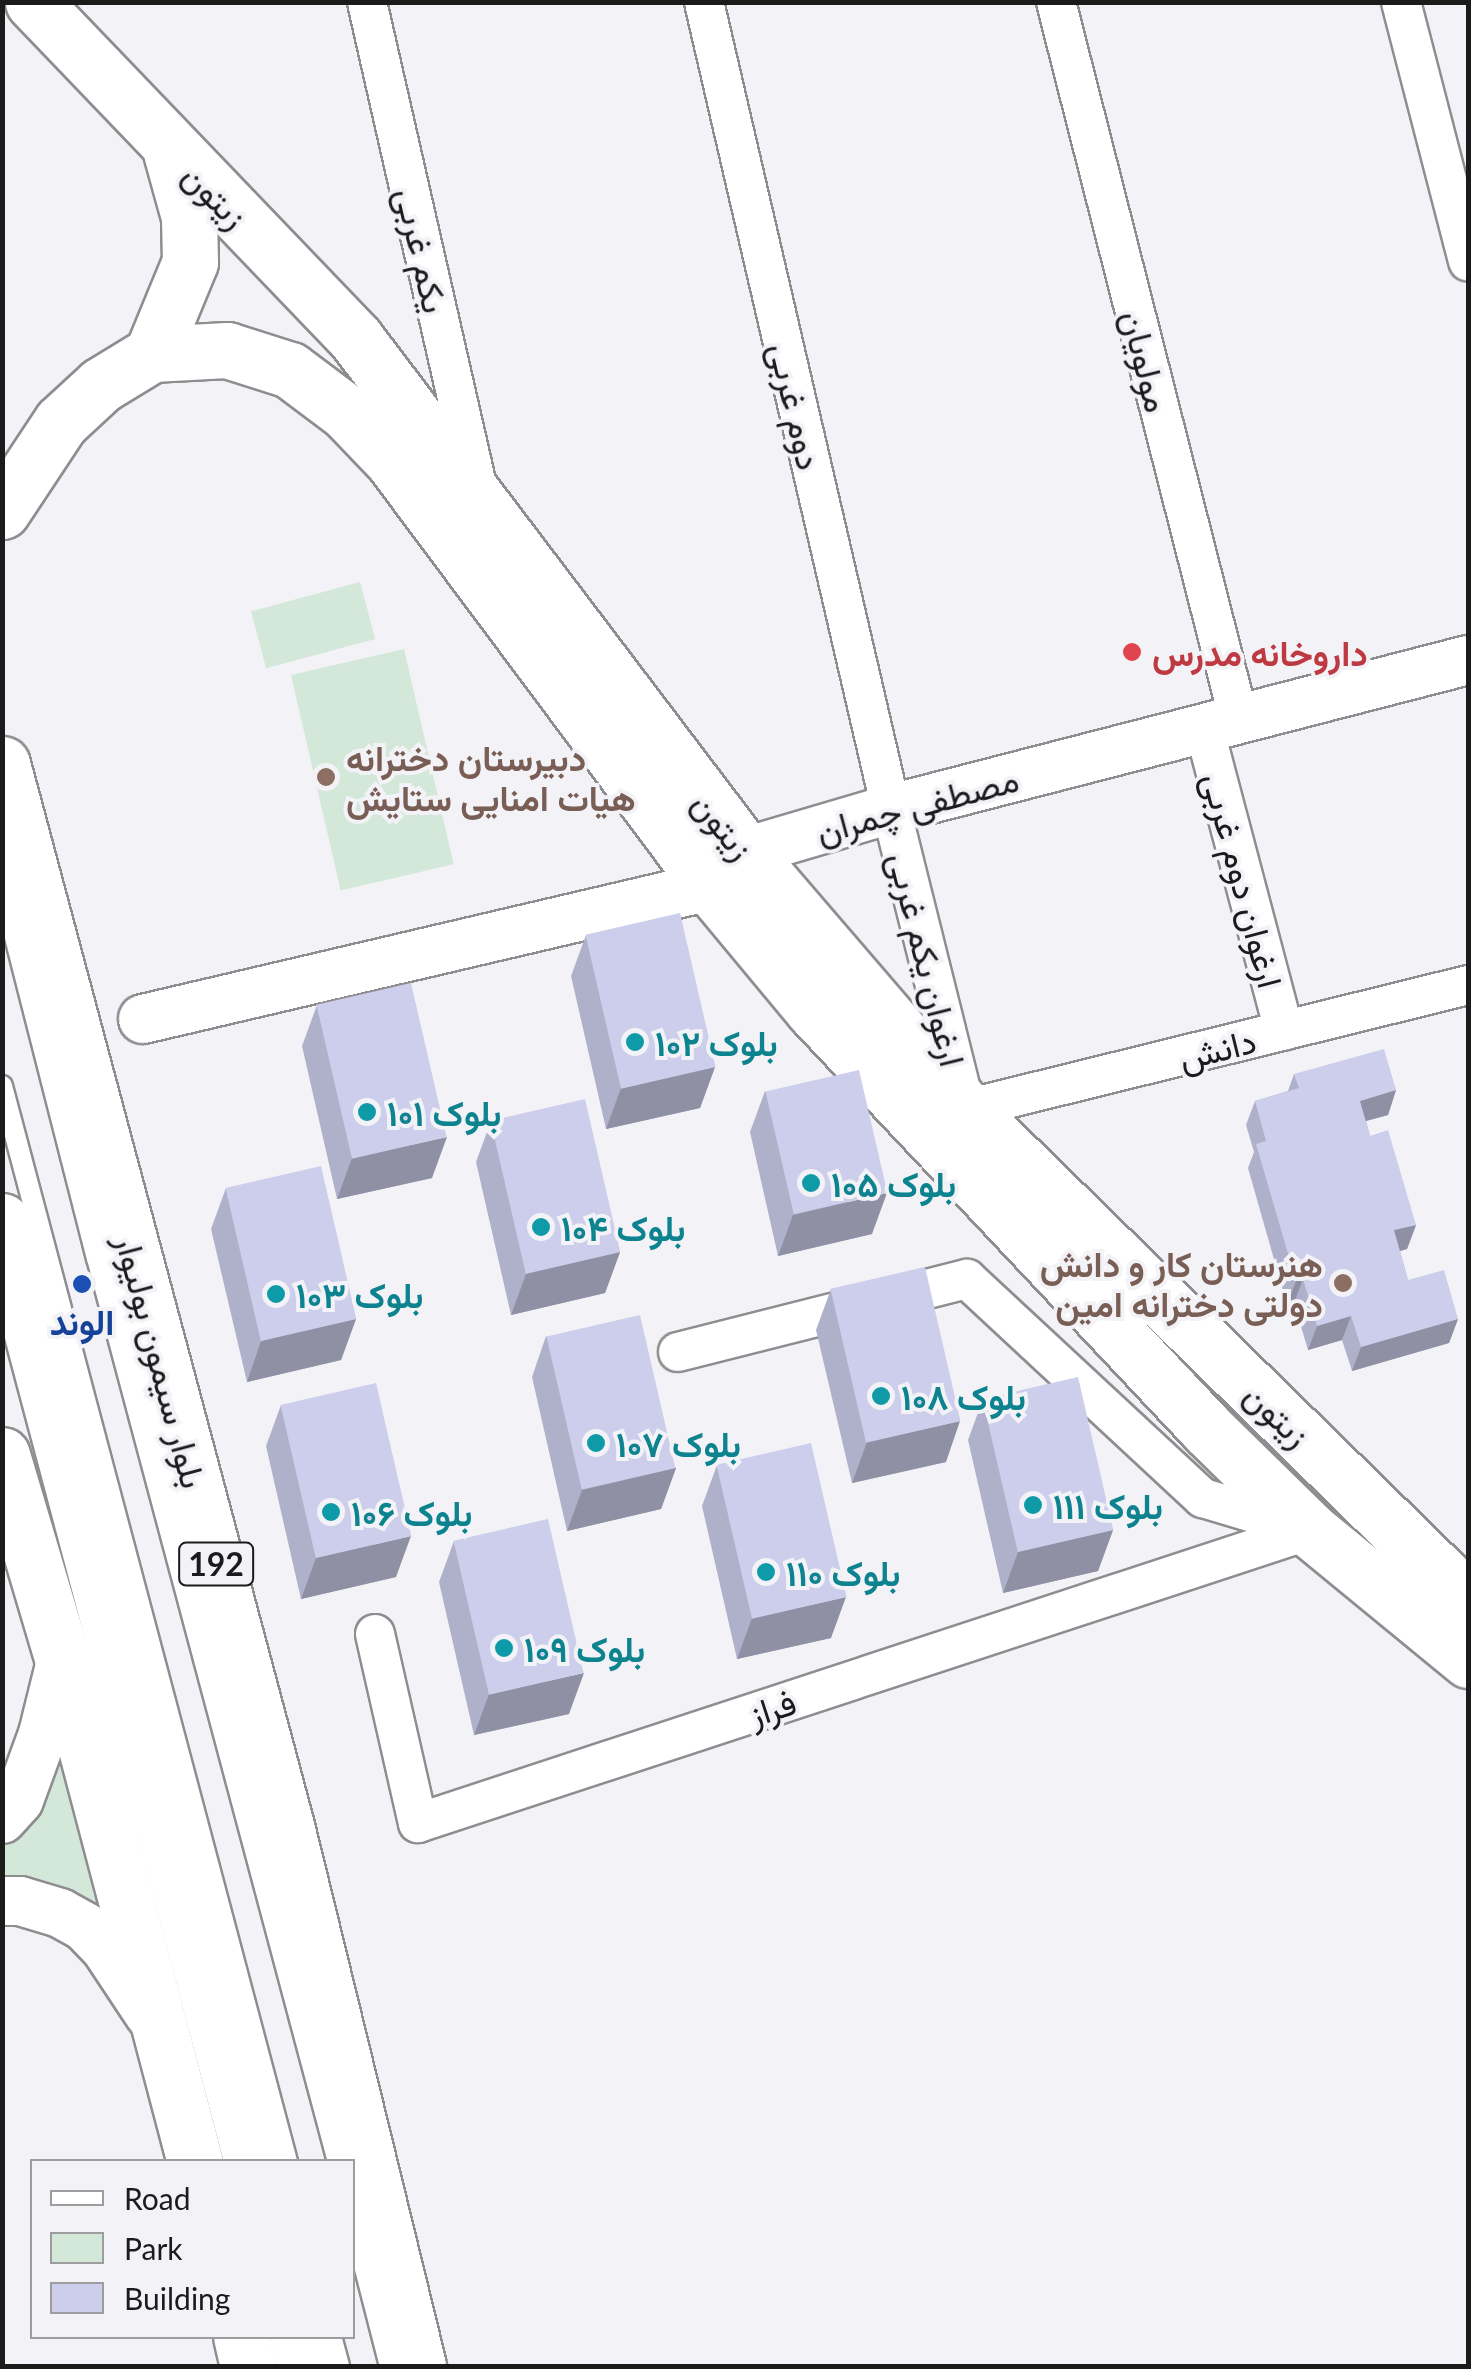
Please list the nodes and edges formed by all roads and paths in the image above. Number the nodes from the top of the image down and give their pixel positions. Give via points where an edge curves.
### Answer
1 (33, 2) edge
2 (367, 2) edge
3 (704, 2) edge
4 (1056, 2) edge
5 (1401, 2) edge
6 (171, 149) junction
7 (1468, 261) edge
8 (152, 354) junction
9 (480, 498) junction
10 (2, 511) edge
11 (1468, 660) edge
12 (1221, 724) junction
13 (2, 764) edge
14 (891, 808) junction
15 (727, 869) junction
16 (2, 886) edge
17 (1468, 985) edge
18 (143, 1019) dead end
19 (1284, 1031) junction
20 (2, 1086) edge
21 (966, 1109) junction
22 (2, 1221) edge
23 (678, 1352) dead end
24 (2, 1455) edge
25 (1310, 1530) junction
26 (1468, 1600) edge
27 (375, 1634) dead end
28 (62, 1657) junction
29 (1468, 1660) edge
30 (2, 1819) edge
31 (2, 1901) edge
32 (160, 2030) junction
33 (194, 2159) edge
34 (251, 2159) edge
35 (286, 2159) edge
36 (337, 2159) edge
37 (355, 2230) edge
38 (242, 2339) edge
39 (297, 2339) edge
40 (333, 2339) edge
41 (248, 2366) edge
42 (304, 2366) edge
43 (339, 2366) edge
44 (390, 2366) edge
45 (418, 2366) edge

1 - 6 main road, زیتون
2 - 9 street, یکم غربی
3 - 14 street, دوم غربی
4 - 12 street, مولویان
5 - 7 street
6 - 8 main road via 189,217 190,262
6 - 9 main road, زیتون via 356,339
8 - 10 main road, زیتون via 101,384 61,422
8 - 15 main road, زیتون via 228,350 290,370 346,412
9 - 15 main road, زیتون
11 - 12 street, مصطفی چمران
12 - 14 street, مصطفی چمران
12 - 19 street, ارغوان دوم غربی
13 - 45 main road, بلوار سیمون بولیوار / 192 via 286,1826
14 - 15 street, مصطفی چمران
14 - 21 street, ارغوان یکم غربی
15 - 18 street, مصطفی چمران
15 - 21 main road, زیتون
15 - 25 main road, زیتون via 813,1010
16 - 36 lane
17 - 19 street, دانش
19 - 21 street, دانش
20 - 35 lane
21 - 26 main road, زیتون
22 - 34 main road
23 - 25 street via 967,1279 1203,1498
24 - 28 main road
25 - 27 street, فراز via 418,1823
25 - 29 main road, زیتون
28 - 30 street via 19,1800
28 - 32 main road
31 - 32 street via 20,1900 86,1927
32 - 33 main road
37 - 44 lane
38 - 41 main road
39 - 42 main road
40 - 43 lane

